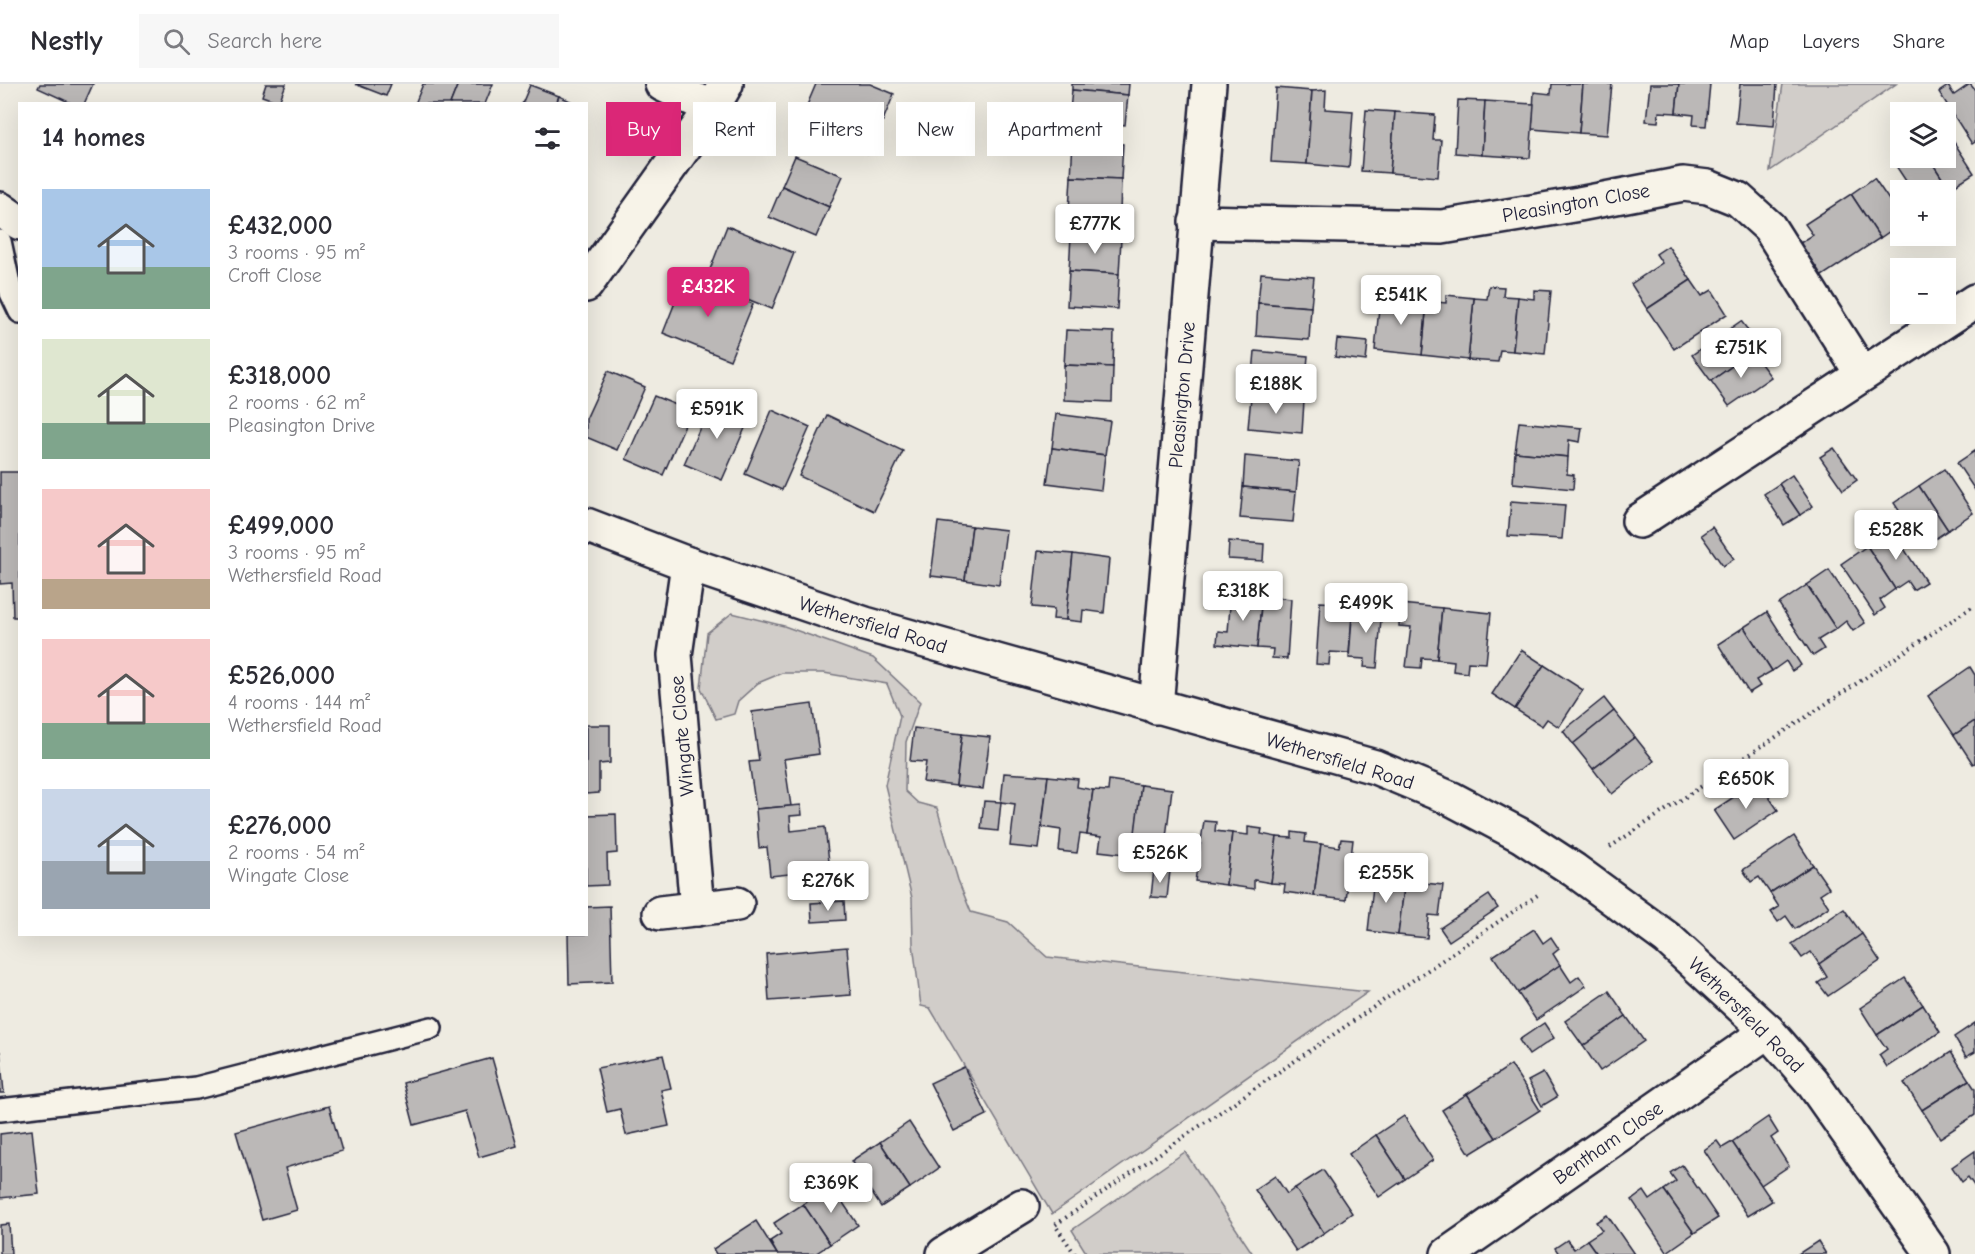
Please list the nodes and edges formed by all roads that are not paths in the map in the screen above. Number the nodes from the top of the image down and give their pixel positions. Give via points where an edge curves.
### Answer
1 (662, 84) edge
2 (1209, 84) edge
3 (719, 96) edge
4 (0, 209) edge
5 (18, 222) edge
6 (1196, 222) junction
7 (0, 241) edge
8 (588, 282) edge
9 (1975, 301) edge
10 (18, 308) edge
11 (1862, 374) junction
12 (1639, 521) dead end
13 (588, 526) edge
14 (688, 564) junction
15 (1156, 707) junction
16 (737, 904) dead end
17 (697, 909) junction
18 (660, 913) dead end
19 (431, 1028) dead end
20 (1768, 1031) junction
21 (0, 1110) edge
22 (1022, 1206) dead end
23 (944, 1254) edge
24 (1448, 1254) edge
25 (1933, 1254) edge

1 - 3 street
2 - 6 street, Pleasington Drive
3 - 8 street
4 - 5 street
6 - 11 street, Pleasington Close via 1442,227 1683,184 1708,187 1738,199 1769,227
6 - 15 street, Pleasington Drive
7 - 10 lane
9 - 11 street
11 - 12 street
13 - 14 street, Wethersfield Road
14 - 15 street, Wethersfield Road via 865,624
14 - 17 street, Wingate Close via 675,655
15 - 20 street, Wethersfield Road via 1375,767 1452,799 1522,836 1668,939
16 - 17 street
17 - 18 street
19 - 21 lane via 196,1088
20 - 24 street, Bentham Close
20 - 25 street, Wethersfield Road via 1812,1082
22 - 23 street

